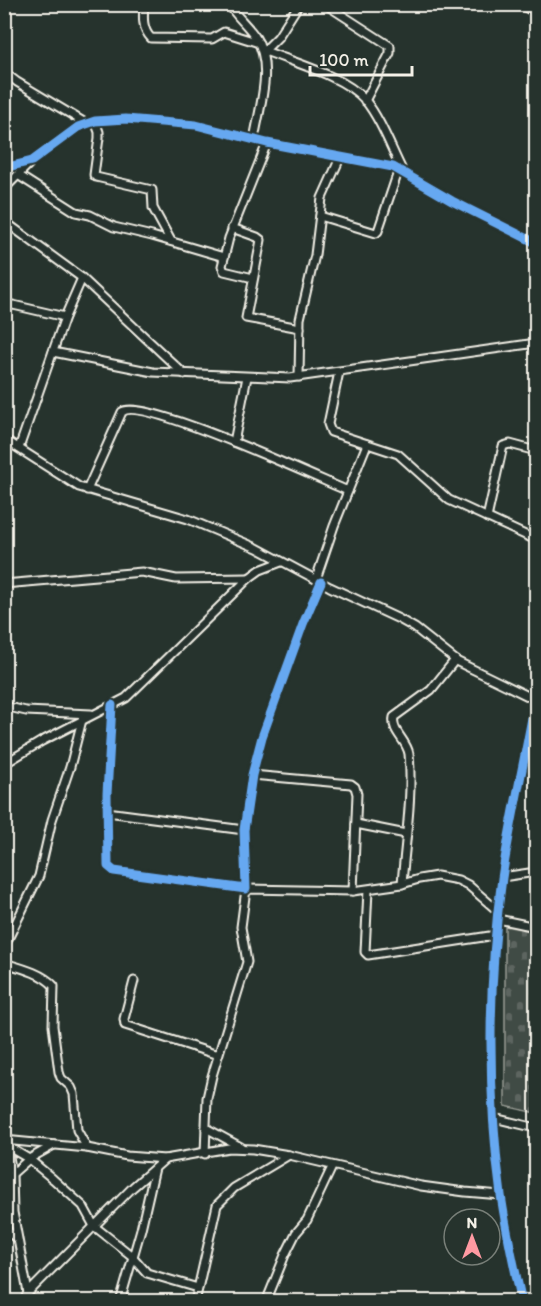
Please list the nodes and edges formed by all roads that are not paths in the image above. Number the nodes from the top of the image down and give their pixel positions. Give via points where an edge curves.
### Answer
1 (144, 4) edge
2 (222, 4) edge
3 (299, 4) edge
4 (325, 4) edge
5 (519, 4) edge
6 (230, 7) edge
7 (537, 13) edge
8 (260, 43) junction
9 (264, 52) junction
10 (4, 72) edge
11 (365, 101) junction
12 (95, 122) junction
13 (87, 124) junction
14 (254, 140) junction
15 (267, 143) junction
16 (339, 158) junction
17 (32, 161) junction
18 (4, 168) edge
19 (401, 171) junction
20 (18, 175) junction
21 (4, 189) edge
22 (320, 216) junction
23 (4, 220) edge
24 (232, 228) junction
25 (171, 242) junction
26 (537, 243) edge
27 (224, 257) junction
28 (82, 278) junction
29 (253, 278) junction
30 (4, 306) edge
31 (65, 318) junction
32 (300, 328) junction
33 (537, 343) edge
34 (53, 352) junction
35 (339, 372) junction
36 (184, 374) junction
37 (247, 376) junction
38 (299, 377) junction
39 (4, 439) edge
40 (234, 442) junction
41 (367, 444) junction
42 (19, 448) junction
43 (537, 451) edge
44 (87, 490) junction
45 (348, 491) junction
46 (487, 518) junction
47 (537, 540) edge
48 (281, 562) junction
49 (249, 578) junction
50 (319, 581) junction
51 (4, 584) edge
52 (455, 660) junction
53 (536, 698) edge
54 (112, 705) junction
55 (4, 706) edge
56 (93, 714) junction
57 (82, 720) junction
58 (4, 764) edge
59 (252, 775) junction
60 (107, 812) junction
61 (356, 824) junction
62 (244, 831) junction
63 (406, 834) junction
64 (537, 873) edge
65 (502, 877) junction
66 (402, 884) junction
67 (246, 889) junction
68 (368, 890) junction
69 (353, 891) junction
70 (498, 915) junction
71 (537, 927) edge
72 (496, 935) junction
73 (4, 947) edge
74 (4, 963) edge
75 (134, 981) dead end
76 (218, 1055) junction
77 (494, 1118) junction
78 (207, 1128) junction
79 (537, 1128) edge
80 (6, 1142) edge
81 (55, 1144) junction
82 (87, 1148) junction
83 (244, 1149) junction
84 (205, 1154) junction
85 (289, 1155) junction
86 (29, 1159) junction
87 (165, 1159) junction
88 (332, 1167) junction
89 (155, 1168) junction
90 (12, 1173) junction
91 (4, 1194) edge
92 (501, 1195) junction
93 (94, 1226) junction
94 (4, 1228) edge
95 (17, 1239) junction
96 (132, 1256) junction
97 (198, 1288) junction
98 (28, 1293) junction
99 (23, 1302) edge
100 (120, 1302) edge
101 (195, 1302) edge
102 (266, 1302) edge
103 (522, 1302) edge

1 - 8 street via 142,20 147,35 153,39 212,39 224,32
2 - 6 street
3 - 9 street
4 - 11 street via 390,46
5 - 7 street
6 - 8 street
8 - 9 street
9 - 11 street via 340,81
9 - 14 street via 265,74
10 - 13 street
11 - 19 street
12 - 13 street
12 - 14 street via 126,119 196,125
12 - 25 street via 99,138 94,175 152,190 153,208
13 - 17 street
14 - 15 street
15 - 16 street
15 - 24 street
16 - 19 street
16 - 22 street via 322,198
17 - 18 street
17 - 20 street
19 - 22 street via 376,233
19 - 26 street
20 - 21 street
20 - 25 street via 76,212 123,230
22 - 32 street
23 - 28 street
24 - 27 street
24 - 29 street via 261,240
25 - 27 street
27 - 29 street via 224,271
28 - 31 street
28 - 36 street
29 - 32 street via 247,319
30 - 31 street
31 - 34 street
32 - 38 street
33 - 35 street
34 - 36 street
34 - 42 street
35 - 38 street
35 - 41 street via 328,427 331,432
36 - 37 street
37 - 38 street
37 - 40 street
39 - 42 street
40 - 44 street via 125,409
40 - 45 street
41 - 45 street
41 - 46 street via 398,454 449,501
42 - 44 street
43 - 46 street via 510,444 503,447
44 - 48 street via 188,519
45 - 50 street
46 - 47 street
48 - 49 street
48 - 50 street
49 - 51 street via 176,579 142,572
49 - 54 street via 138,688
50 - 52 street via 408,623
50 - 59 street
52 - 53 street
52 - 63 street via 431,690 394,717 393,725 409,752
53 - 65 street
54 - 56 street
54 - 60 street
55 - 56 street via 59,714
56 - 57 street
57 - 58 street
57 - 73 street via 39,876
59 - 61 street via 353,784 357,794
59 - 62 street
60 - 62 street
60 - 67 street via 110,869
61 - 63 street
61 - 69 street
62 - 67 street
63 - 66 street
64 - 65 street
65 - 70 street
66 - 68 street
66 - 70 street via 428,876 447,877 468,885
67 - 69 street
67 - 76 street via 241,927 248,962
68 - 69 street
68 - 72 street via 368,956
70 - 71 street
70 - 72 street
72 - 77 street
74 - 82 street via 54,986 53,1026 59,1072 74,1094 77,1130
75 - 76 street via 125,1025
76 - 78 street via 207,1098
77 - 79 street
77 - 92 street
78 - 83 street
78 - 84 street
80 - 81 street
80 - 86 street
80 - 90 street
81 - 82 street
81 - 86 street
82 - 87 street
83 - 84 street
83 - 85 street
84 - 87 street
85 - 88 street
85 - 97 street via 234,1188 217,1205
86 - 90 street
86 - 93 street via 83,1206
87 - 89 street
88 - 92 street via 422,1186
88 - 102 street via 285,1255
89 - 93 street
89 - 96 street
90 - 91 street
90 - 95 street
92 - 103 street
93 - 96 street
93 - 98 street
94 - 95 street
95 - 98 street
96 - 97 street via 147,1273
96 - 100 street
97 - 101 street
98 - 99 street

